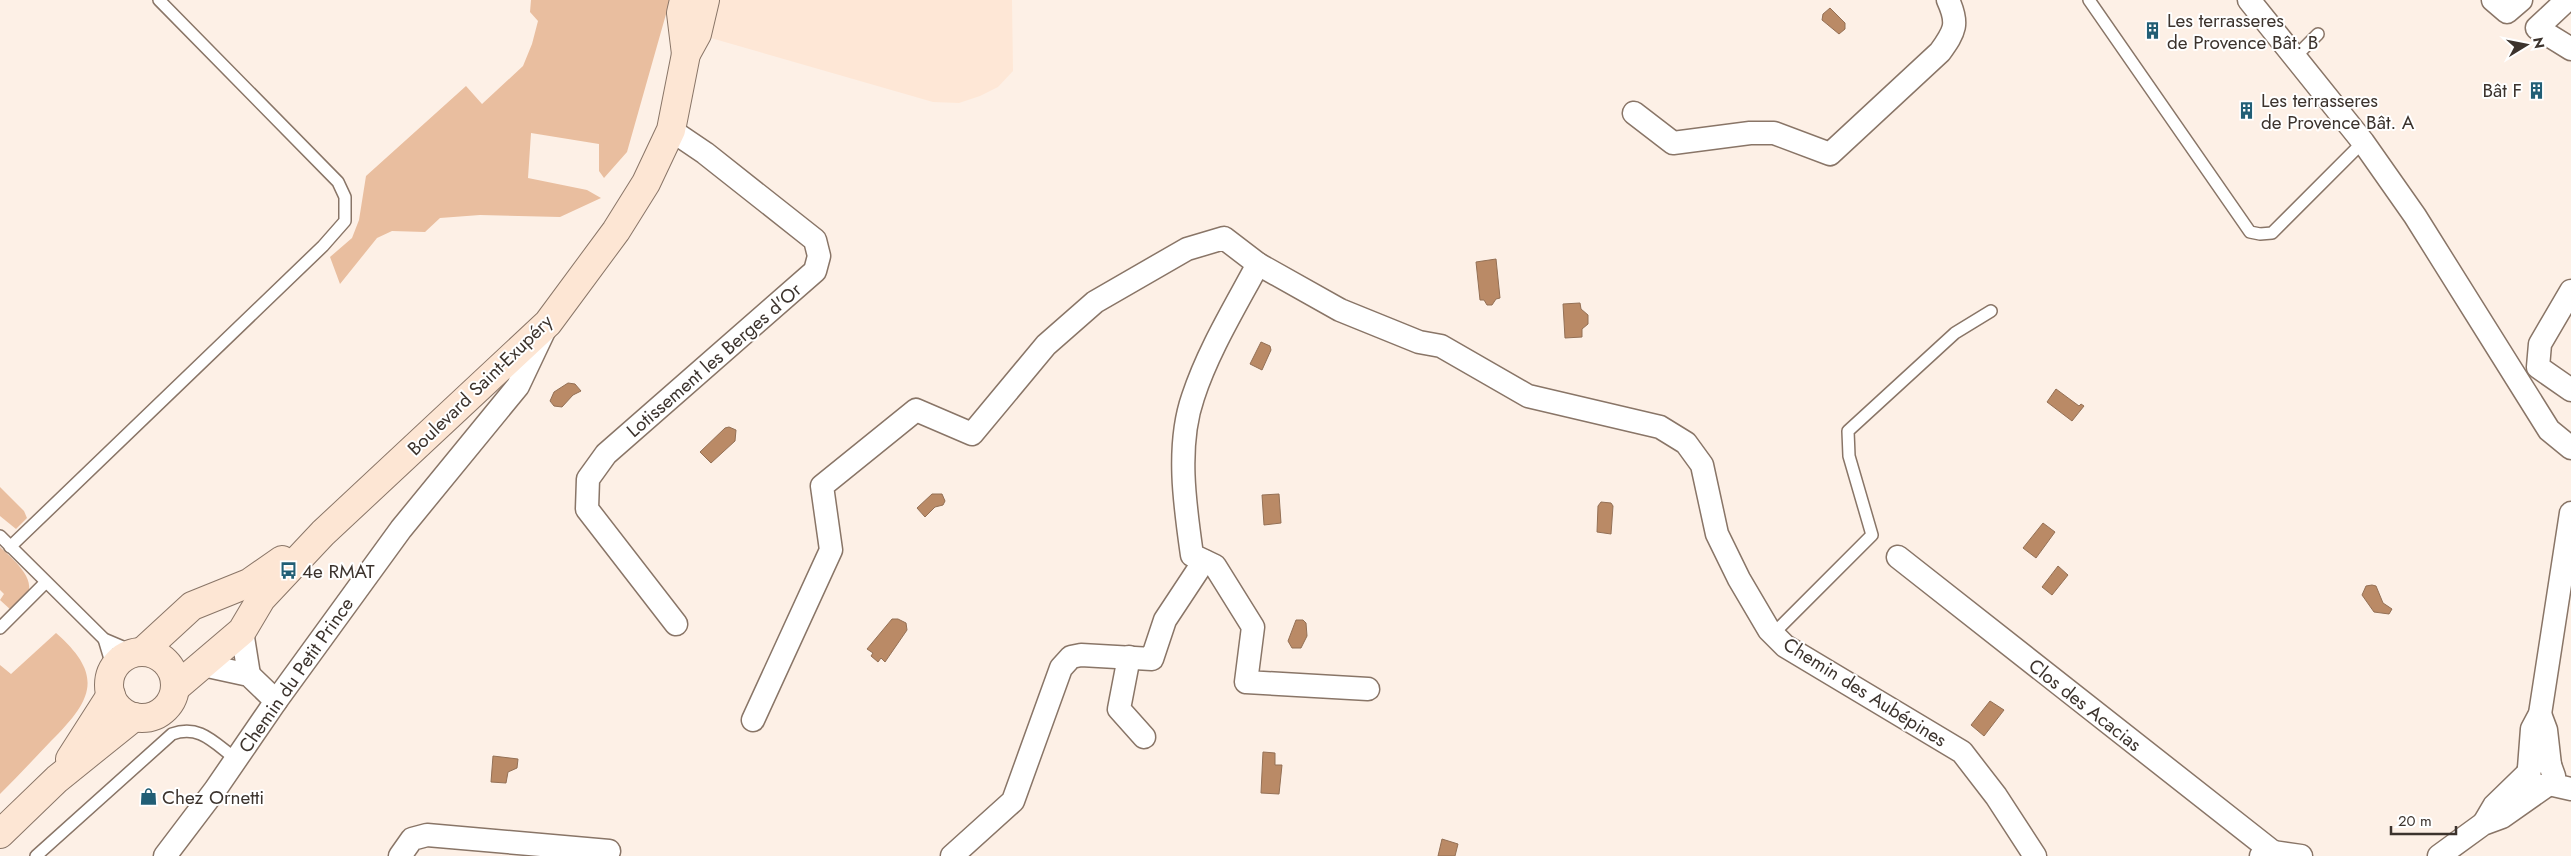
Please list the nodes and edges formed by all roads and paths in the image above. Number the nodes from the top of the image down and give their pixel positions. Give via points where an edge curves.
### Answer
1 (159, 0) edge
2 (684, 0) edge
3 (705, 0) edge
4 (1948, 0) edge
5 (2089, 0) edge
6 (2249, 0) edge
7 (2493, 0) edge
8 (2521, 0) edge
9 (2567, 0) edge
10 (2318, 34) dead end
11 (2571, 49) edge
12 (686, 54) junction
13 (2296, 57) junction
14 (1634, 114) dead end
15 (671, 130) junction
16 (2364, 142) junction
17 (1258, 264) junction
18 (2571, 291) edge
19 (1991, 311) dead end
20 (548, 323) junction
21 (2571, 390) edge
22 (2571, 448) edge
23 (2571, 514) edge
24 (322, 533) junction
25 (0, 536) edge
26 (10, 547) junction
27 (1898, 557) dead end
28 (1204, 561) junction
29 (45, 583) junction
30 (220, 595) junction
31 (676, 624) dead end
32 (0, 628) edge
33 (242, 632) junction
34 (1773, 634) junction
35 (104, 639) junction
36 (139, 653) junction
37 (1129, 657) junction
38 (203, 665) junction
39 (249, 675) junction
40 (112, 682) junction
41 (175, 688) junction
42 (1368, 690) dead end
43 (276, 701) junction
44 (134, 717) junction
45 (753, 720) dead end
46 (1144, 736) dead end
47 (236, 759) junction
48 (2546, 774) edge
49 (57, 779) junction
50 (2571, 790) edge
51 (0, 834) edge
52 (609, 851) dead end
53 (2267, 854) edge
54 (36, 856) edge
55 (166, 856) edge
56 (400, 856) edge
57 (952, 856) edge
58 (2035, 856) edge
59 (2301, 856) edge
60 (2439, 856) edge

1 - 26 lane via 338,182 345,197 345,221 323,246
2 - 12 main road
3 - 12 main road, Boulevard Saint-Exupéry via 697,34
4 - 14 street via 1955,16 1953,34 1940,52 1830,154 1774,133 1673,143
5 - 16 lane via 2250,232 2272,233
6 - 13 street
7 - 8 street via 2507,12
9 - 11 street via 2537,28
10 - 13 lane
12 - 15 main road, Boulevard Saint-Exupéry
13 - 16 street
15 - 20 main road, Boulevard Saint-Exupéry via 646,184 616,231
15 - 31 street, Lotissement les Berges d'Or via 815,240 820,256 815,271 606,454 588,479 587,509
16 - 22 street via 2415,216 2550,430
17 - 28 street via 1224,327 1192,398 1186,431 1184,503 1192,556
17 - 34 street, Chemin des Aubépines via 1340,310 1410,339 1441,346 1528,396 1660,427 1686,443 1702,465 1718,534 1739,579
17 - 45 street, Chemin des Aubépines via 1224,238 1188,249 1095,302 1046,345 972,434 916,410 822,486 831,550
18 - 21 street via 2540,344 2538,367
19 - 34 lane via 1955,333 1848,431 1849,456 1872,535
20 - 24 main road, Boulevard Saint-Exupéry
20 - 43 street, Chemin du Petit Prince via 518,386 401,528
23 - 48 street via 2540,714 2546,730
24 - 30 main road, Boulevard Saint-Exupéry via 248,583
24 - 33 main road, Boulevard Saint-Exupéry via 261,599
25 - 26 lane
26 - 29 lane
27 - 53 street, Clos des Acacias
28 - 37 street via 1165,620 1152,659
28 - 42 street via 1215,566 1253,628 1246,682
29 - 32 lane
29 - 35 lane
30 - 33 main road via 237,611
30 - 36 main road, Boulevard Saint-Exupéry via 192,606
33 - 38 main road, Boulevard Saint-Exupéry
33 - 39 street
34 - 58 street, Chemin des Aubépines via 1785,646 1962,752 1996,796
35 - 36 lane
35 - 40 lane
36 - 40 main road via 121,660
36 - 41 main road via 152,654 162,660 170,668
37 - 46 street via 1118,709
37 - 57 street via 1071,657 1062,668 1013,801
38 - 39 street
38 - 41 main road, Boulevard Saint-Exupéry
39 - 43 street
40 - 44 main road via 120,710
40 - 49 main road
41 - 44 main road via 167,707 159,714
43 - 47 street, Chemin du Petit Prince
44 - 49 main road
47 - 54 lane via 196,731 172,734
47 - 55 street, Chemin du Petit Prince
48 - 50 street
48 - 60 street via 2494,806 2483,824
49 - 51 main road
52 - 56 street via 427,835 412,839
53 - 59 street

